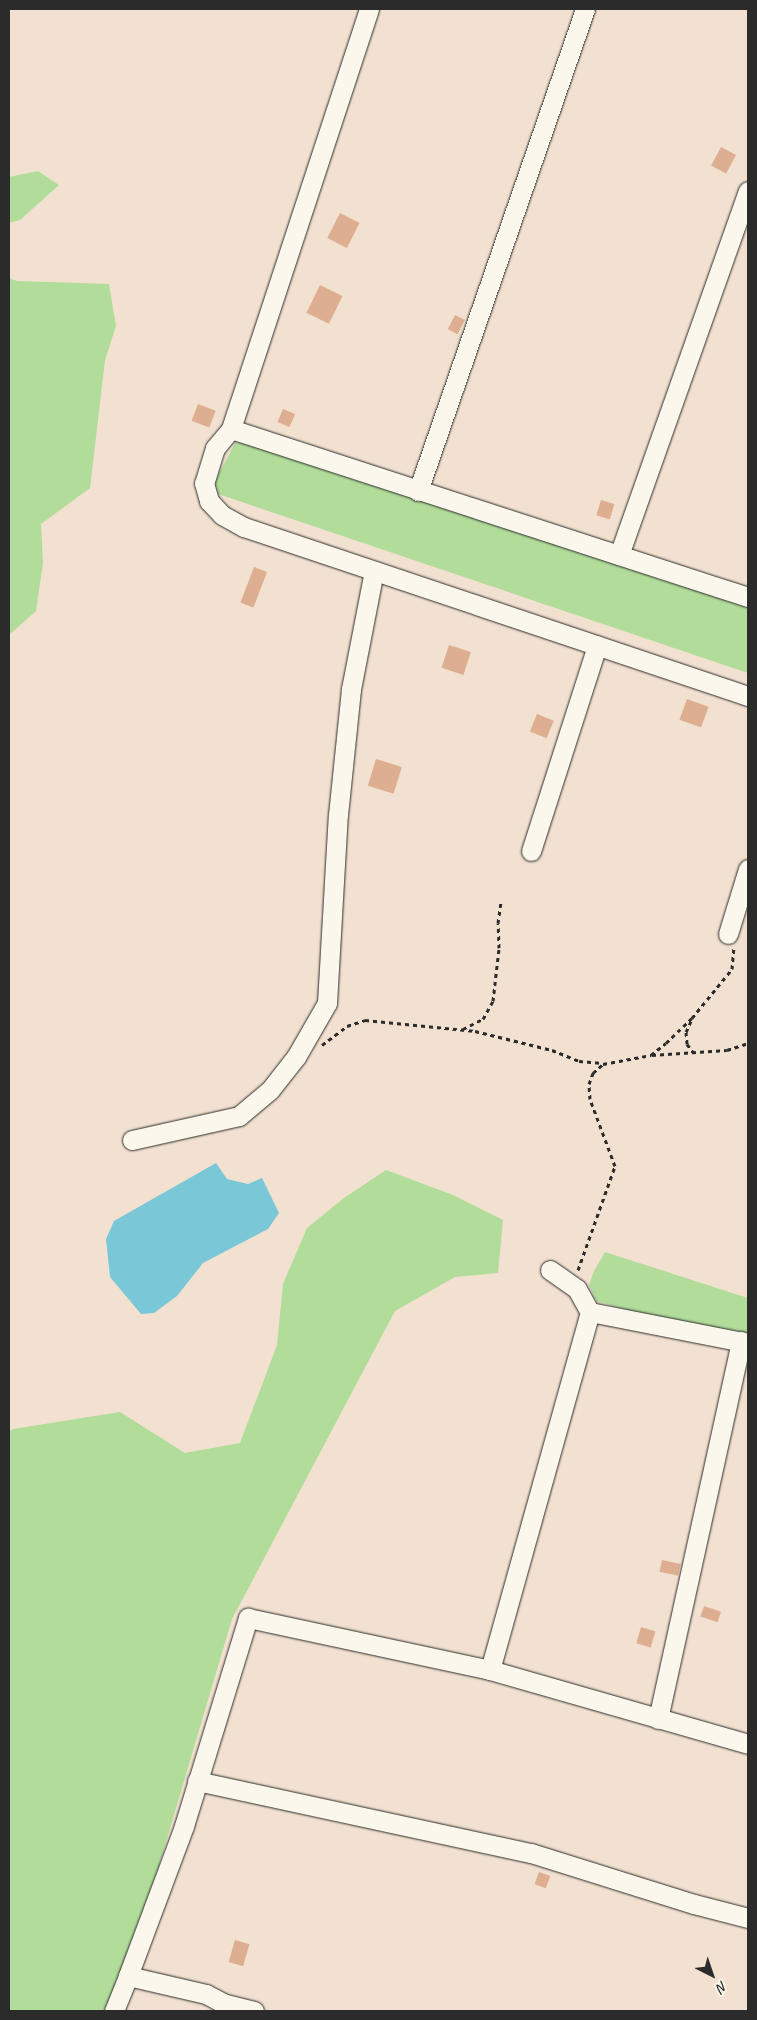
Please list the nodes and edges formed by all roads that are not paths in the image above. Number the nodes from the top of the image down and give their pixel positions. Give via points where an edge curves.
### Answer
1 (369, 9) edge
2 (585, 9) edge
3 (748, 192) edge
4 (231, 429) junction
5 (418, 491) junction
6 (619, 555) junction
7 (374, 571) junction
8 (748, 597) edge
9 (597, 645) junction
10 (748, 696) edge
11 (531, 851) dead end
12 (748, 868) edge
13 (728, 934) road end
14 (132, 1140) dead end
15 (550, 1270) dead end
16 (590, 1312) junction
17 (744, 1342) edge
18 (490, 1670) junction
19 (658, 1719) junction
20 (748, 1744) edge
21 (197, 1781) junction
22 (748, 1918) edge
23 (128, 1976) junction
24 (114, 2011) edge
25 (254, 2011) edge

1 - 4 street
2 - 5 street
3 - 6 street
4 - 5 street
4 - 7 street via 215,448 204,483 209,501 222,515 244,527
5 - 6 street
6 - 8 street
7 - 9 street
7 - 14 street via 351,689 338,815 326,1003 296,1057 270,1090 239,1116
9 - 10 street
9 - 11 street
12 - 13 street
15 - 16 street via 577,1288
16 - 17 street
16 - 18 street
17 - 19 street
18 - 19 street
18 - 21 street via 248,1618
19 - 20 street
21 - 22 street via 531,1853
21 - 23 street via 184,1826
23 - 24 street
23 - 25 street via 206,1994 223,2003

